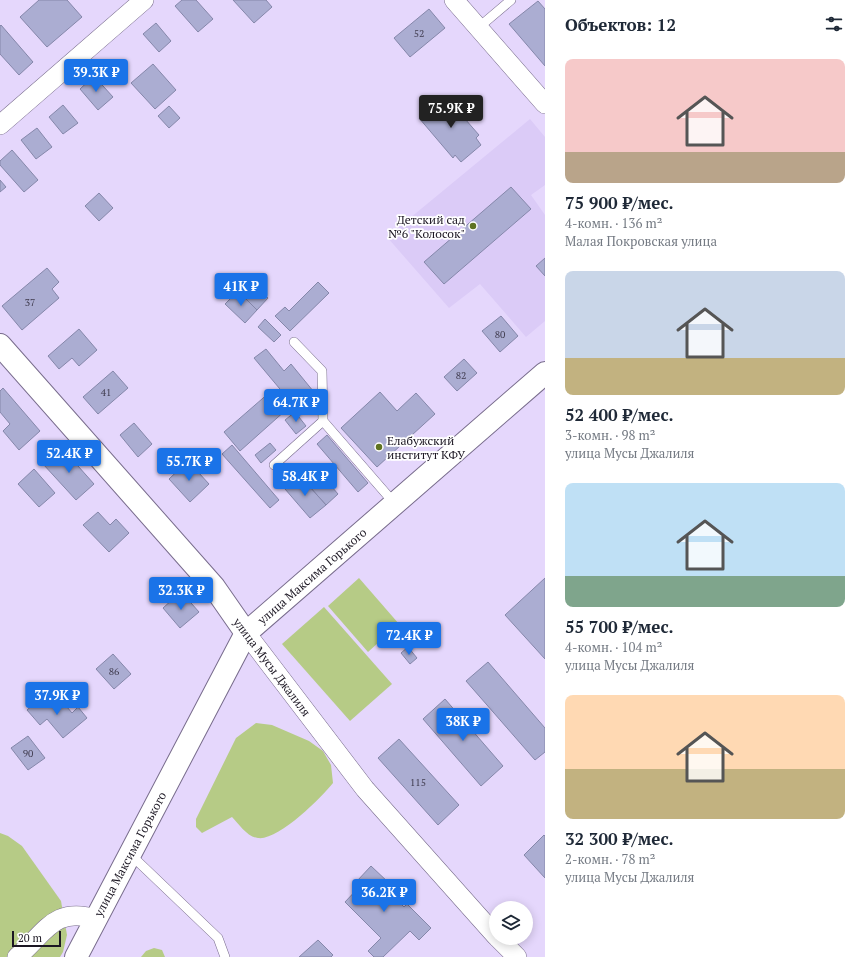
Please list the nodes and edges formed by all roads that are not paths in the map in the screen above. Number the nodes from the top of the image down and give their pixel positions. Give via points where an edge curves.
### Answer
1 (144, 0) edge
2 (454, 0) edge
3 (511, 0) edge
4 (478, 28) junction
5 (545, 104) edge
6 (0, 125) edge
7 (294, 342) dead end
8 (0, 345) edge
9 (545, 373) edge
10 (323, 421) junction
11 (274, 465) dead end
12 (395, 504) junction
13 (246, 633) junction
14 (130, 854) junction
15 (96, 920) junction
16 (489, 928) edge
17 (505, 945) edge
18 (17, 957) edge
19 (76, 957) edge
20 (225, 957) edge
21 (516, 957) edge

1 - 6 street
2 - 4 street
3 - 4 lane
4 - 5 street
7 - 10 lane via 322,371
8 - 13 street, улица Мусы Джалиля via 214,587
9 - 12 street, улица Максима Горького
10 - 11 lane
10 - 12 lane
12 - 13 street, улица Максима Горького
13 - 14 street, улица Максима Горького
13 - 16 street, улица Мусы Джалиля via 365,789
14 - 15 street, улица Максима Горького
14 - 20 lane via 218,938
15 - 18 street via 84,916 57,920 43,930
15 - 19 street, улица Максима Горького
17 - 21 street, улица Мусы Джалиля

